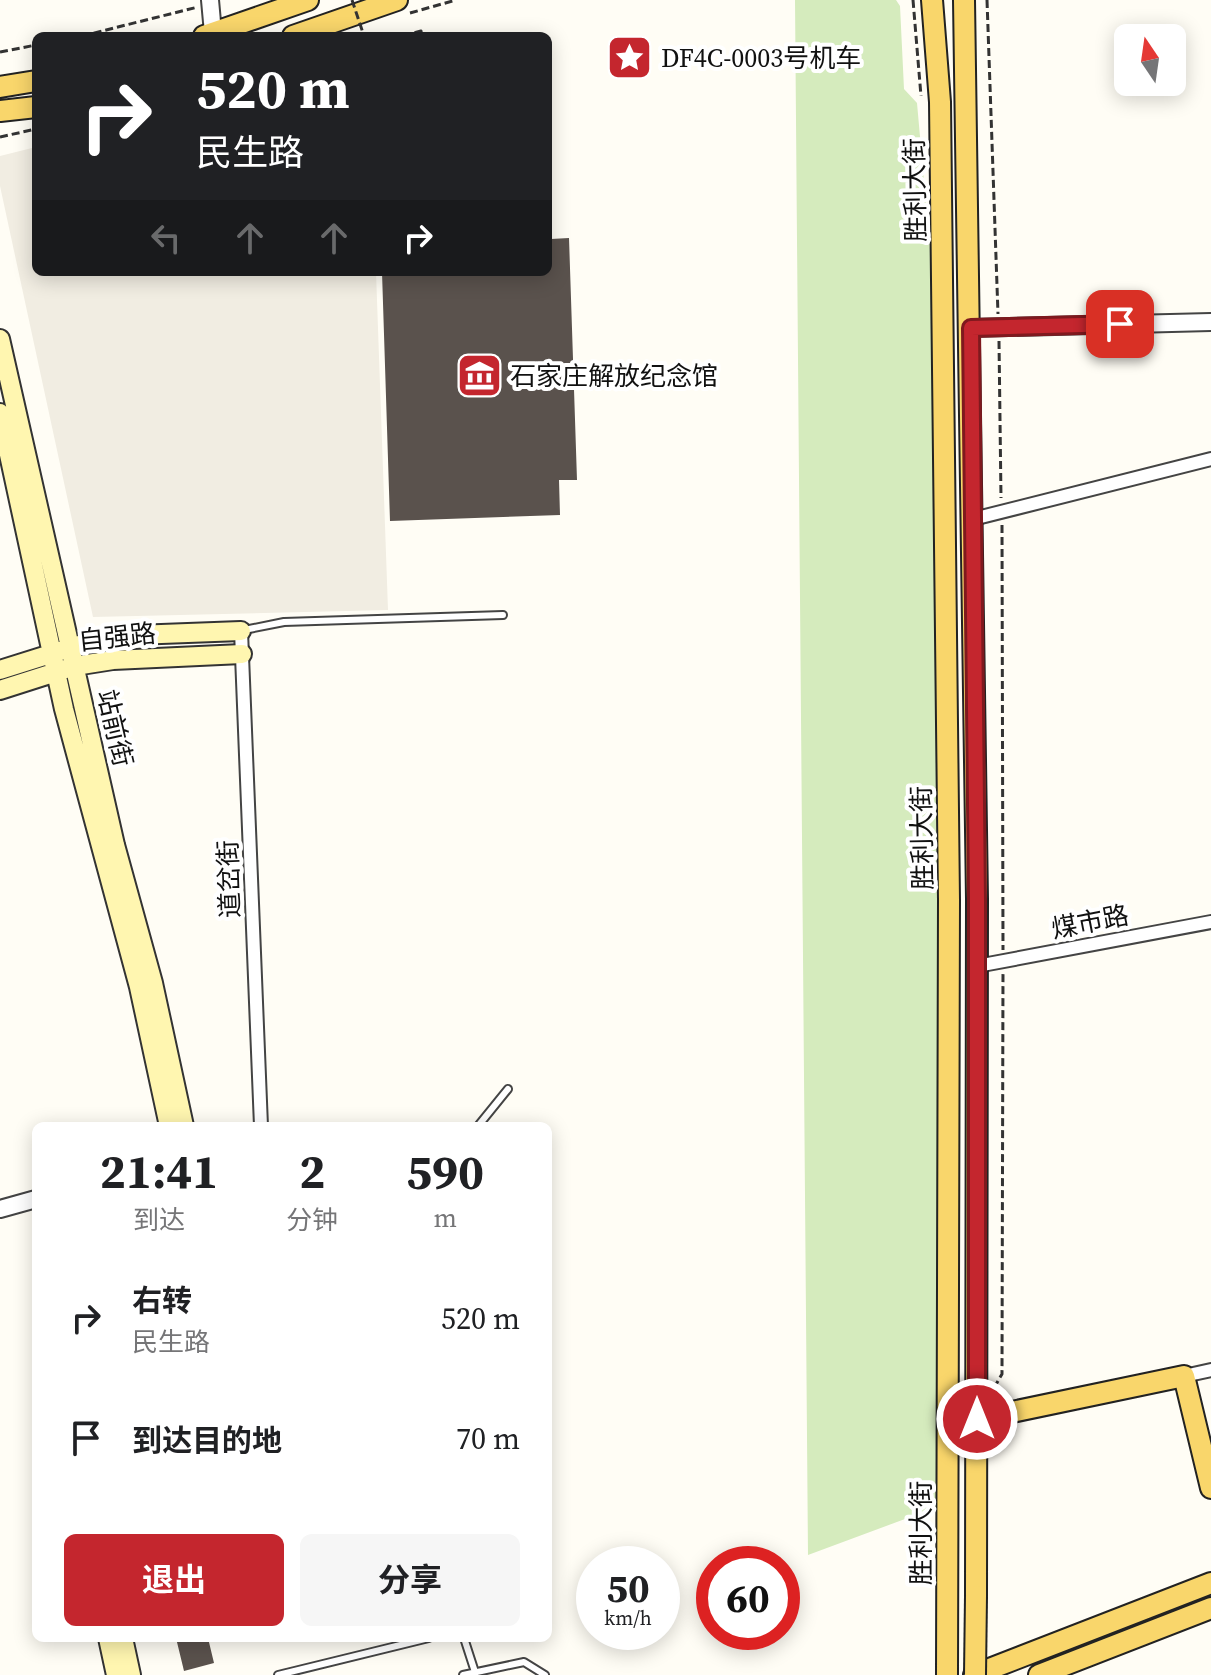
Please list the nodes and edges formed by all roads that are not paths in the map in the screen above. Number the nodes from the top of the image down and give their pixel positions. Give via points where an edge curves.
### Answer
1 (308, 0) edge
2 (397, 0) edge
3 (932, 0) edge
4 (969, 1) edge
5 (210, 2) edge
6 (208, 32) edge
7 (214, 32) edge
8 (305, 32) edge
9 (32, 82) edge
10 (0, 87) edge
11 (32, 107) edge
12 (0, 111) edge
13 (1211, 322) edge
14 (971, 328) junction
15 (0, 339) edge
16 (0, 413) edge
17 (1211, 459) edge
18 (973, 519) junction
19 (503, 615) dead end
20 (241, 631) junction
21 (61, 650) junction
22 (242, 654) junction
23 (75, 666) junction
24 (0, 670) edge
25 (56, 673) junction
26 (0, 690) edge
27 (1211, 922) edge
28 (977, 966) junction
29 (508, 1089) dead end
30 (168, 1122) edge
31 (183, 1122) edge
32 (261, 1122) edge
33 (481, 1122) edge
34 (32, 1200) edge
35 (0, 1209) edge
36 (1211, 1370) edge
37 (1184, 1376) junction
38 (977, 1419) junction
39 (948, 1425) junction
40 (1211, 1488) edge
41 (1211, 1583) edge
42 (1211, 1608) edge
43 (109, 1642) edge
44 (124, 1642) edge
45 (413, 1642) edge
46 (465, 1642) edge
47 (475, 1672) junction
48 (483, 1673) edge
49 (116, 1675) edge
50 (131, 1675) edge
51 (278, 1675) edge
52 (463, 1675) edge
53 (545, 1675) edge
54 (947, 1675) edge
55 (974, 1675) edge
56 (1039, 1675) edge

1 - 7 main road
2 - 8 main road
3 - 39 main road, 胜利大街 via 940,102 949,900
4 - 14 main road, 胜利大街
5 - 6 street
9 - 10 main road
11 - 12 main road
13 - 14 street
14 - 18 main road, 胜利大街
15 - 21 main road, 站前街
16 - 21 main road, 站前街
17 - 18 street
18 - 28 main road, 胜利大街
19 - 20 lane via 284,622
20 - 21 main road, 自强路 via 108,636
20 - 22 street, 道岔街
21 - 23 main road, 站前街
21 - 24 main road, 自强路
21 - 25 main road, 站前街
22 - 23 main road, 自强路
22 - 32 street, 道岔街
23 - 25 main road, 自强路
23 - 31 main road, 站前街
25 - 26 main road, 自强路
25 - 30 main road, 站前街 via 139,987
27 - 28 street, 煤市路
28 - 38 main road, 胜利大街
29 - 33 lane
34 - 35 street
36 - 37 street
37 - 38 main road
37 - 40 main road
38 - 39 main road
38 - 55 main road, 胜利大街, bridge
39 - 54 main road, 胜利大街
41 - 55 main road
42 - 56 main road
43 - 49 main road
44 - 50 main road
45 - 51 lane
46 - 47 lane
47 - 48 lane
47 - 52 lane
48 - 53 lane via 524,1662

